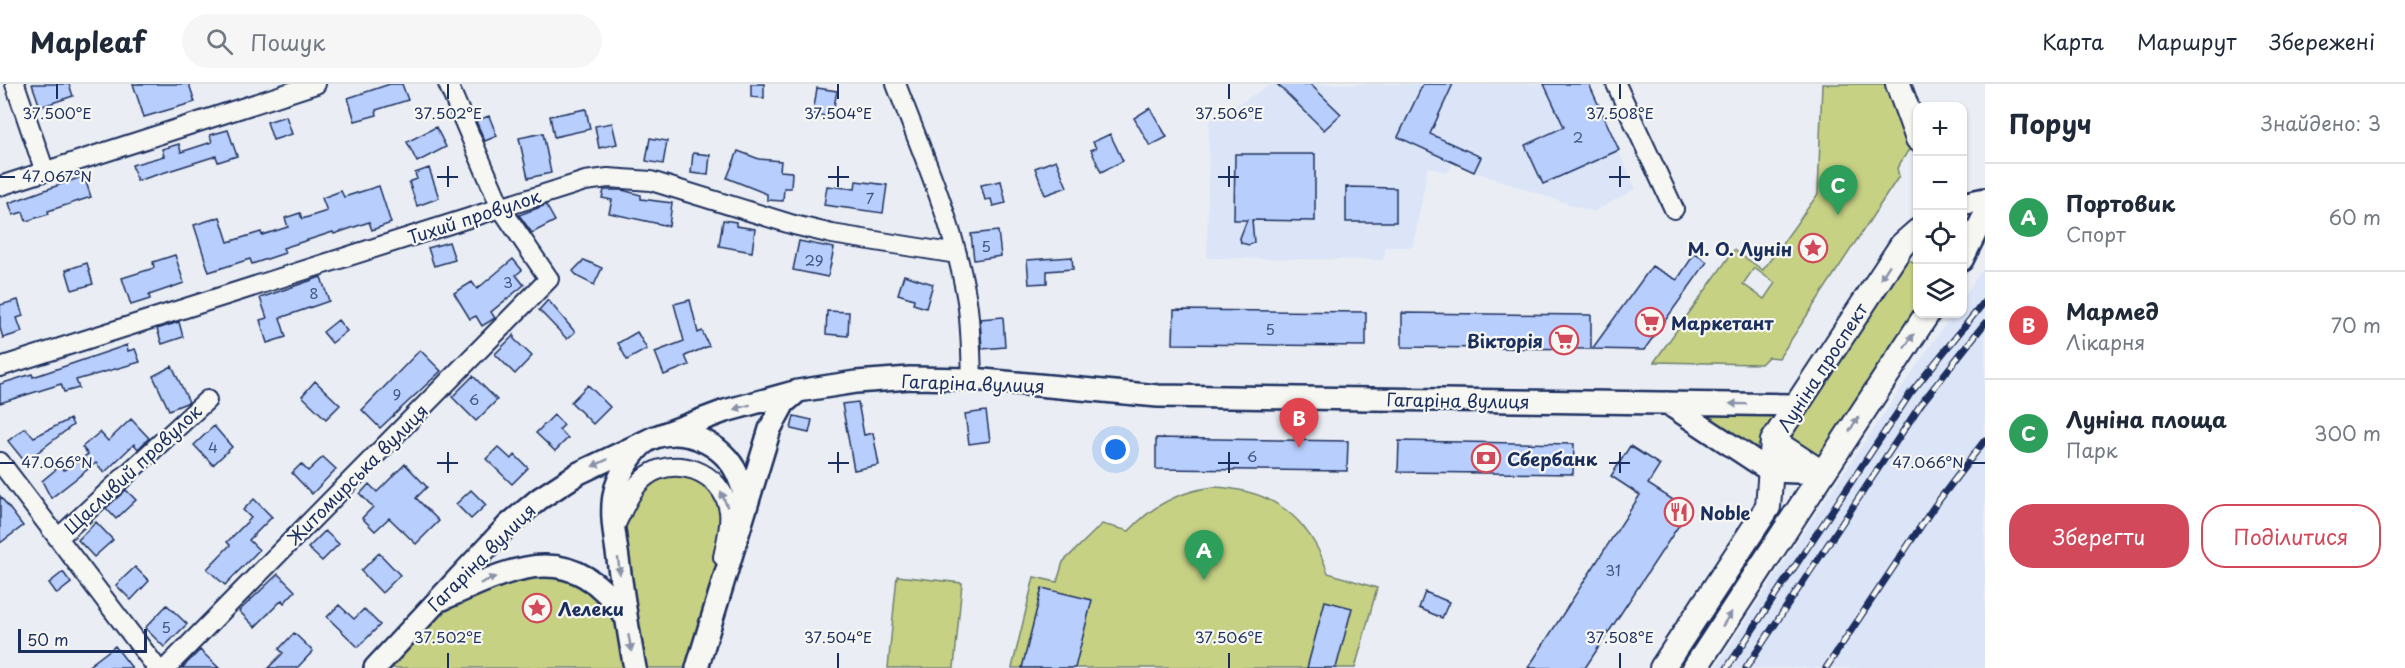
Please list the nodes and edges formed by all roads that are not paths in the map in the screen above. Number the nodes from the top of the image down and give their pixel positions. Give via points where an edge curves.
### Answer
1 (15, 84) edge
2 (316, 84) edge
3 (448, 84) edge
4 (896, 84) edge
5 (1616, 84) edge
6 (1898, 84) edge
7 (1913, 127) edge
8 (45, 172) junction
9 (0, 186) edge
10 (1985, 199) edge
11 (1967, 203) edge
12 (501, 208) junction
13 (1674, 209) dead end
14 (1985, 214) edge
15 (1912, 244) edge
16 (1967, 250) edge
17 (957, 254) junction
18 (1925, 318) edge
19 (0, 367) edge
20 (972, 379) junction
21 (798, 391) junction
22 (207, 400) dead end
23 (1666, 403) junction
24 (1796, 405) junction
25 (653, 438) junction
26 (1773, 441) junction
27 (0, 462) edge
28 (1770, 471) junction
29 (1822, 473) junction
30 (743, 517) junction
31 (614, 528) junction
32 (58, 538) junction
33 (434, 603) junction
34 (626, 618) junction
35 (712, 618) junction
36 (157, 668) edge
37 (166, 668) edge
38 (375, 668) edge
39 (635, 668) edge
40 (697, 668) edge
41 (1662, 668) edge
42 (1695, 668) edge

1 - 8 street
2 - 8 street
3 - 12 street
4 - 17 street
5 - 13 street
6 - 7 main road
8 - 9 street
10 - 11 street
12 - 17 street, Тихий провулок via 585,181 629,178 832,234
12 - 19 street, Тихий провулок
12 - 37 street, Житомирська вулиця via 549,279
14 - 16 street
15 -> 24 main road, Луніна проспект
17 - 20 street via 967,302
29 -> 18 main road
20 - 21 street, Гагаріна вулиця via 910,378
20 - 23 street, Гагаріна вулиця via 1158,396
21 -> 25 street, Гагаріна вулиця via 725,411
21 - 30 street via 784,403 770,429
22 - 32 street, Щасливий провулок
24 -> 23 street, Гагаріна вулиця
23 - 28 street
24 - 26 main road, Луніна проспект
25 - 30 street via 689,436 721,451 741,481
25 - 31 street via 637,451 616,487
25 -> 33 street, Гагаріна вулиця via 579,473 539,499 508,525
26 - 28 main road, Луніна проспект
26 - 29 main road
27 - 32 street
28 - 29 street
28 - 41 main road, Луніна проспект via 1768,507
42 -> 29 main road
30 - 35 street
31 -> 34 street
35 -> 31 street via 729,523 726,499 712,479 678,466 654,472 635,488
32 - 36 street
33 -> 34 street via 500,574 523,567 547,566 593,581 612,597
33 - 38 street, Гагаріна вулиця
34 -> 39 street
35 - 40 street

